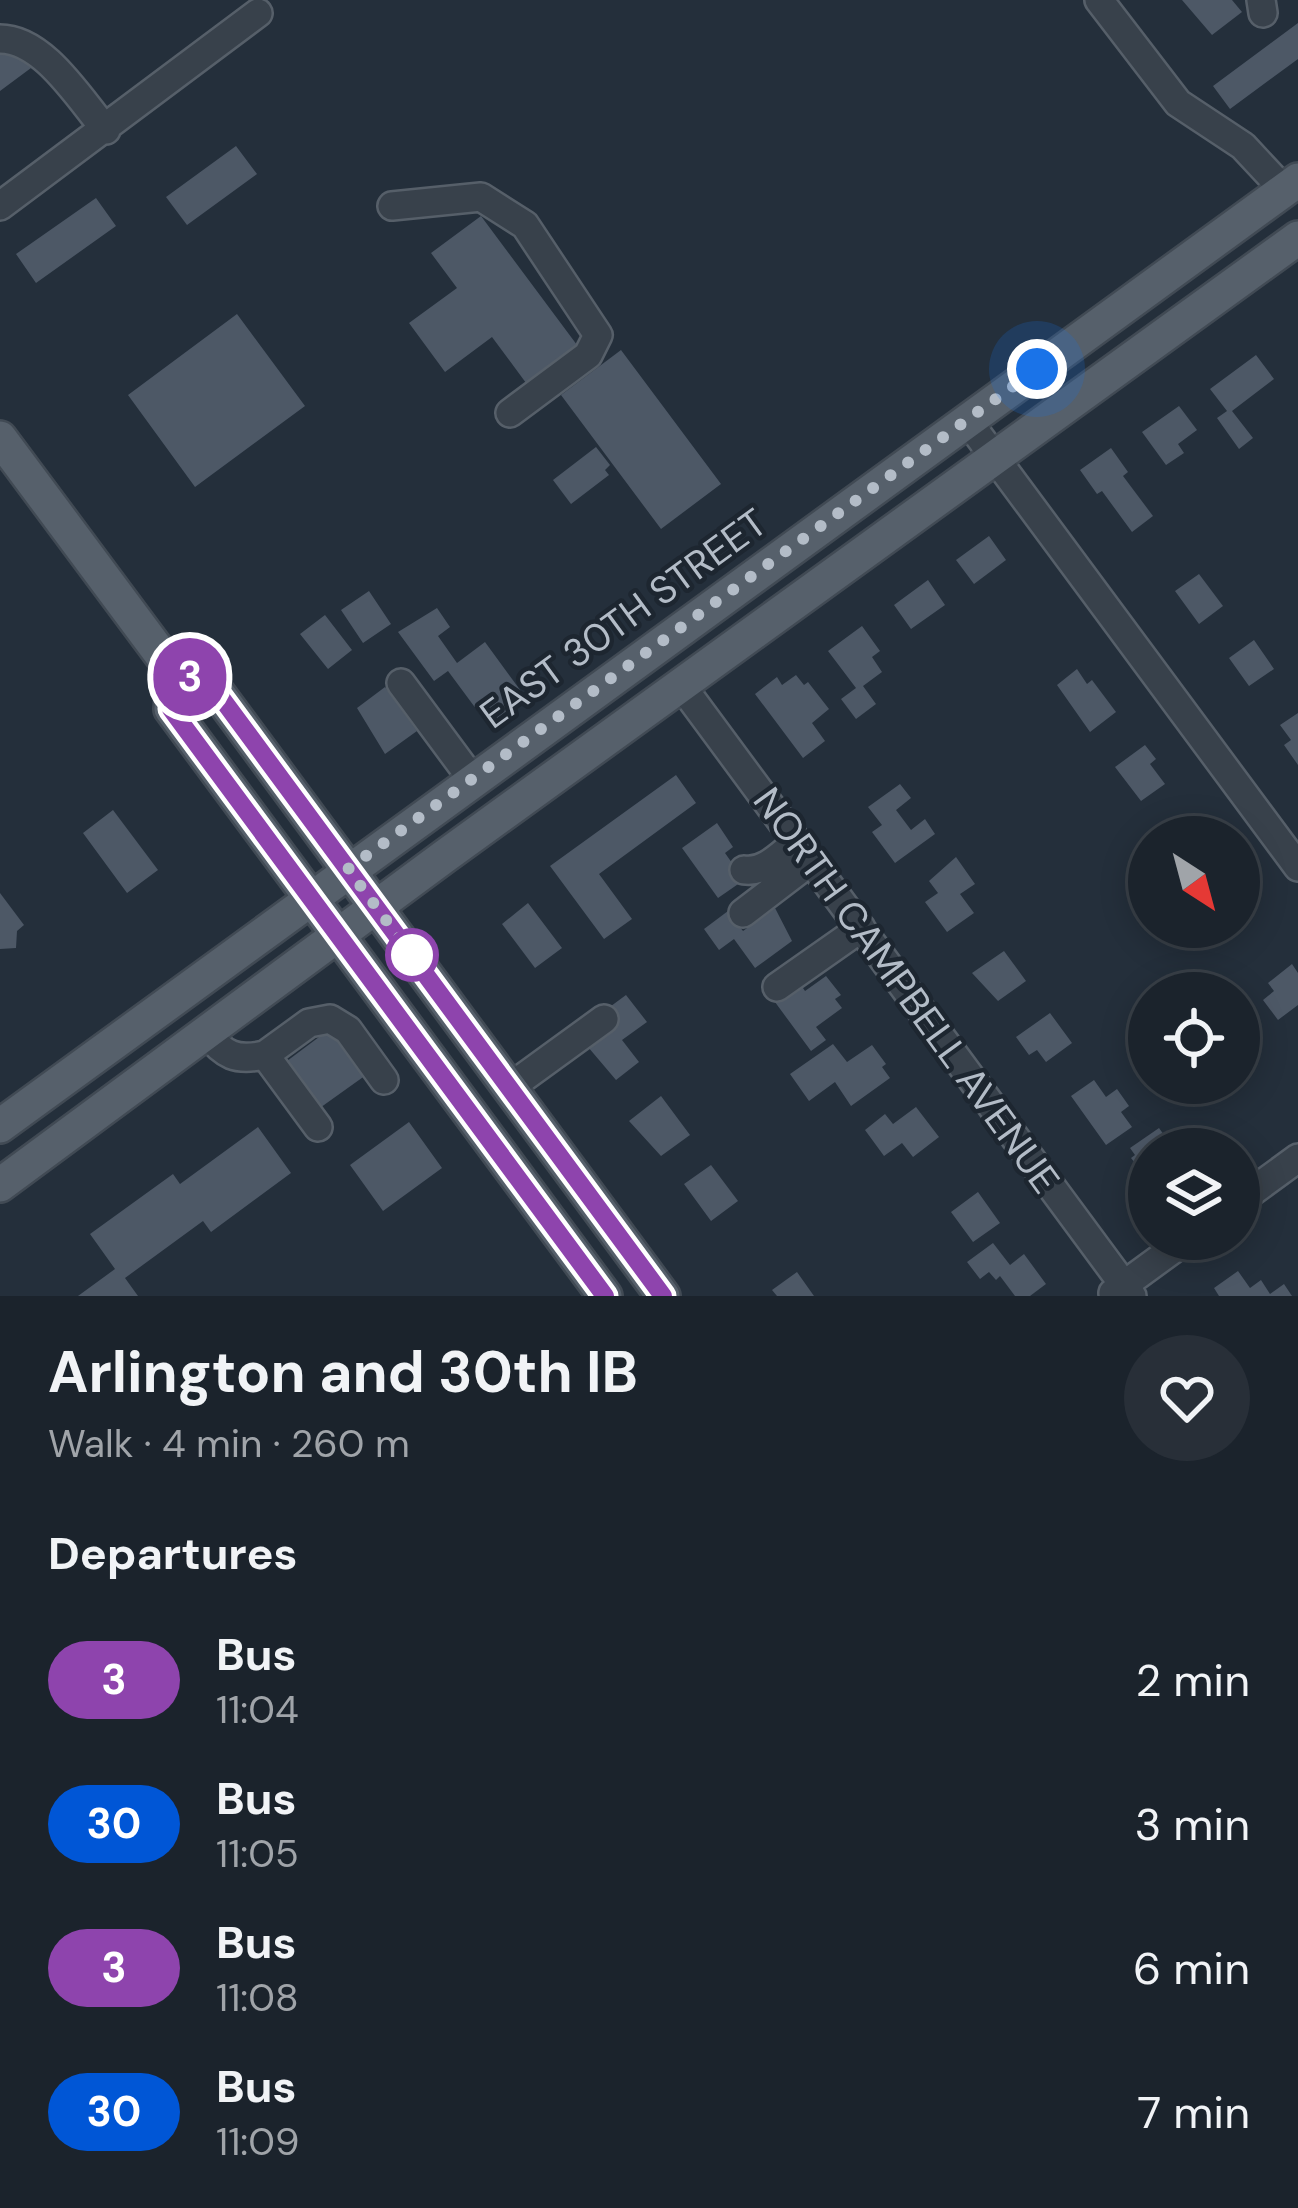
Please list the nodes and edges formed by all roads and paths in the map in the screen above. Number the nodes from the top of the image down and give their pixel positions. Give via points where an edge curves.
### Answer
1 (1099, 0) edge
2 (258, 13) dead end
3 (0, 39) edge
4 (106, 130) junction
5 (1291, 185) edge
6 (0, 206) edge
7 (392, 206) dead end
8 (1298, 238) edge
9 (510, 413) dead end
10 (967, 420) junction
11 (0, 438) edge
12 (995, 457) junction
13 (174, 672) junction
14 (401, 683) dead end
15 (681, 685) junction
16 (472, 779) junction
17 (804, 851) junction
18 (1298, 867) edge
19 (348, 869) junction
20 (744, 869) dead end
21 (310, 897) junction
22 (376, 907) junction
23 (743, 913) dead end
24 (861, 928) junction
25 (338, 935) junction
26 (777, 987) dead end
27 (604, 1019) dead end
28 (206, 1032) junction
29 (265, 1055) junction
30 (384, 1079) dead end
31 (509, 1088) junction
32 (0, 1126) edge
33 (318, 1127) dead end
34 (1298, 1158) edge
35 (0, 1185) edge
36 (1260, 1186) edge
37 (1161, 1260) edge
38 (1122, 1292) edge
39 (605, 1296) edge
40 (663, 1296) edge

1 - 5 street via 1178,103
2 - 4 street
3 - 4 street via 31,49
4 - 6 street
5 - 10 main road, EAST 30TH STREET
7 - 9 street via 481,197 496,206 525,225 598,335 588,355
8 - 12 main road
10 - 12 street
10 - 16 main road, EAST 30TH STREET
11 - 13 main road
12 - 15 main road
12 - 18 street
13 - 19 main road via 211,684
13 - 21 main road via 171,709
14 - 16 street
15 - 17 street, NORTH CAMPBELL AVENUE
15 - 22 main road
16 - 19 main road, EAST 30TH STREET
17 - 20 street
17 - 23 street
17 - 24 street, NORTH CAMPBELL AVENUE
19 - 21 main road, EAST 30TH STREET
19 - 22 main road
21 - 25 main road
21 - 32 main road, EAST 30TH STREET
22 - 25 main road
22 - 31 main road
24 - 26 street
24 - 38 street, NORTH CAMPBELL AVENUE
25 - 28 main road
25 - 39 main road
27 - 31 street
28 - 29 street via 222,1053 241,1060
28 - 35 main road
29 - 30 street via 309,1023 330,1019 348,1030
29 - 33 street
31 - 40 main road
34 - 36 street
37 - 38 street

